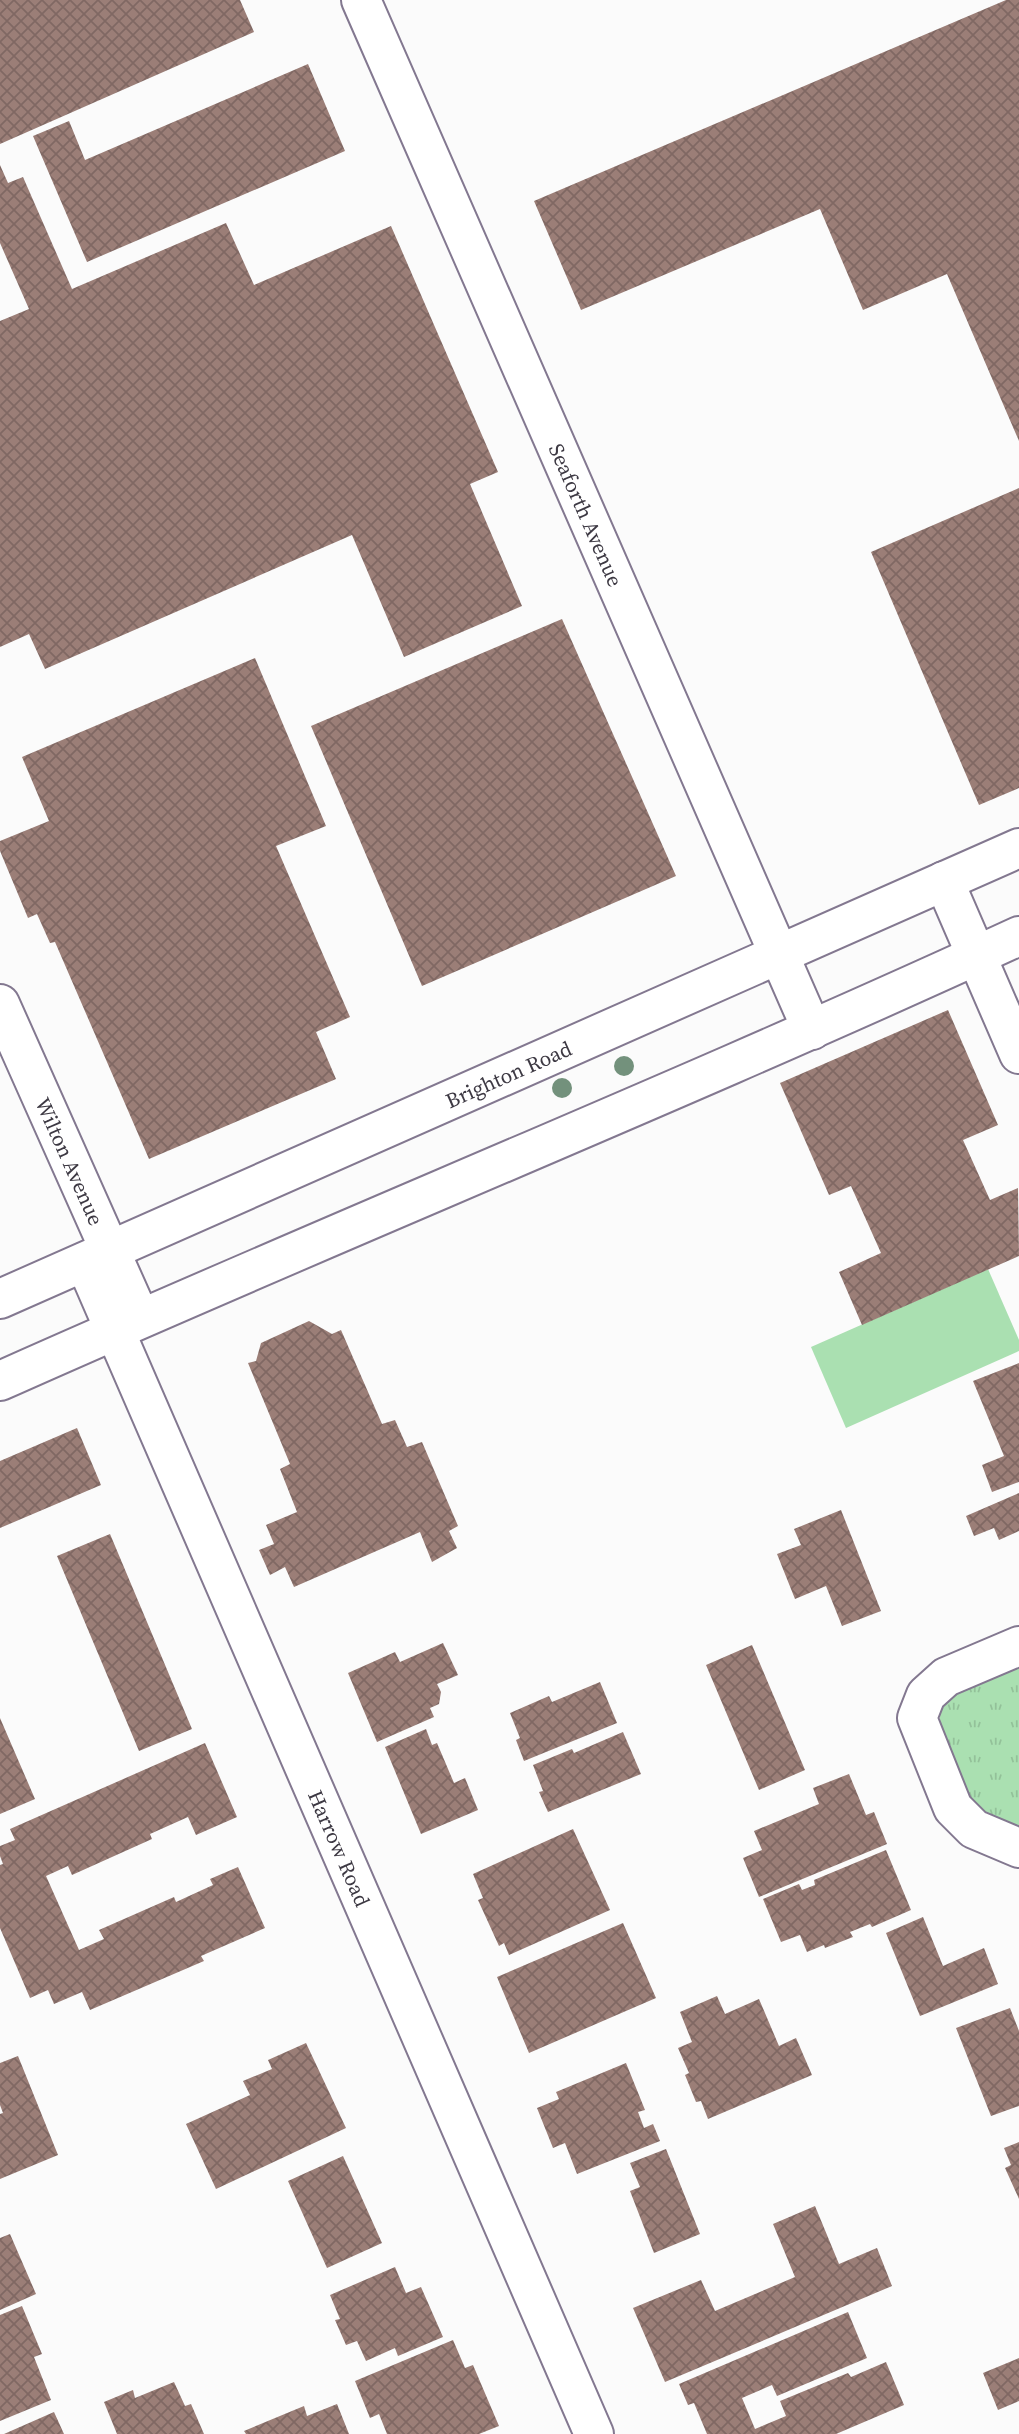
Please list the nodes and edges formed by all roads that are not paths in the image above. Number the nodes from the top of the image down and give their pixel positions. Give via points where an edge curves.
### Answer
1 (361, 0) edge
2 (1019, 848) edge
3 (944, 881) junction
4 (1019, 936) edge
5 (977, 955) junction
6 (779, 956) junction
7 (0, 1004) edge
8 (812, 1030) junction
9 (1019, 1054) edge
10 (97, 1257) junction
11 (0, 1299) edge
12 (127, 1324) junction
13 (0, 1381) edge
14 (1019, 1646) edge
15 (1019, 1848) edge
16 (594, 2434) edge

1 - 6 street, Seaforth Avenue
2 - 3 street, Brighton Road
3 - 5 street
3 - 6 street, Brighton Road
4 - 5 street
5 - 8 street
5 - 9 street
6 - 8 street, Seaforth Avenue
6 - 10 street, Brighton Road
7 - 10 street, Wilton Avenue
8 - 12 street
10 - 11 street, Brighton Road
10 - 12 street, Harrow Road
12 - 13 street
12 - 16 street, Harrow Road
14 - 15 street via 946,1677 926,1695 917,1718 953,1808 974,1829

